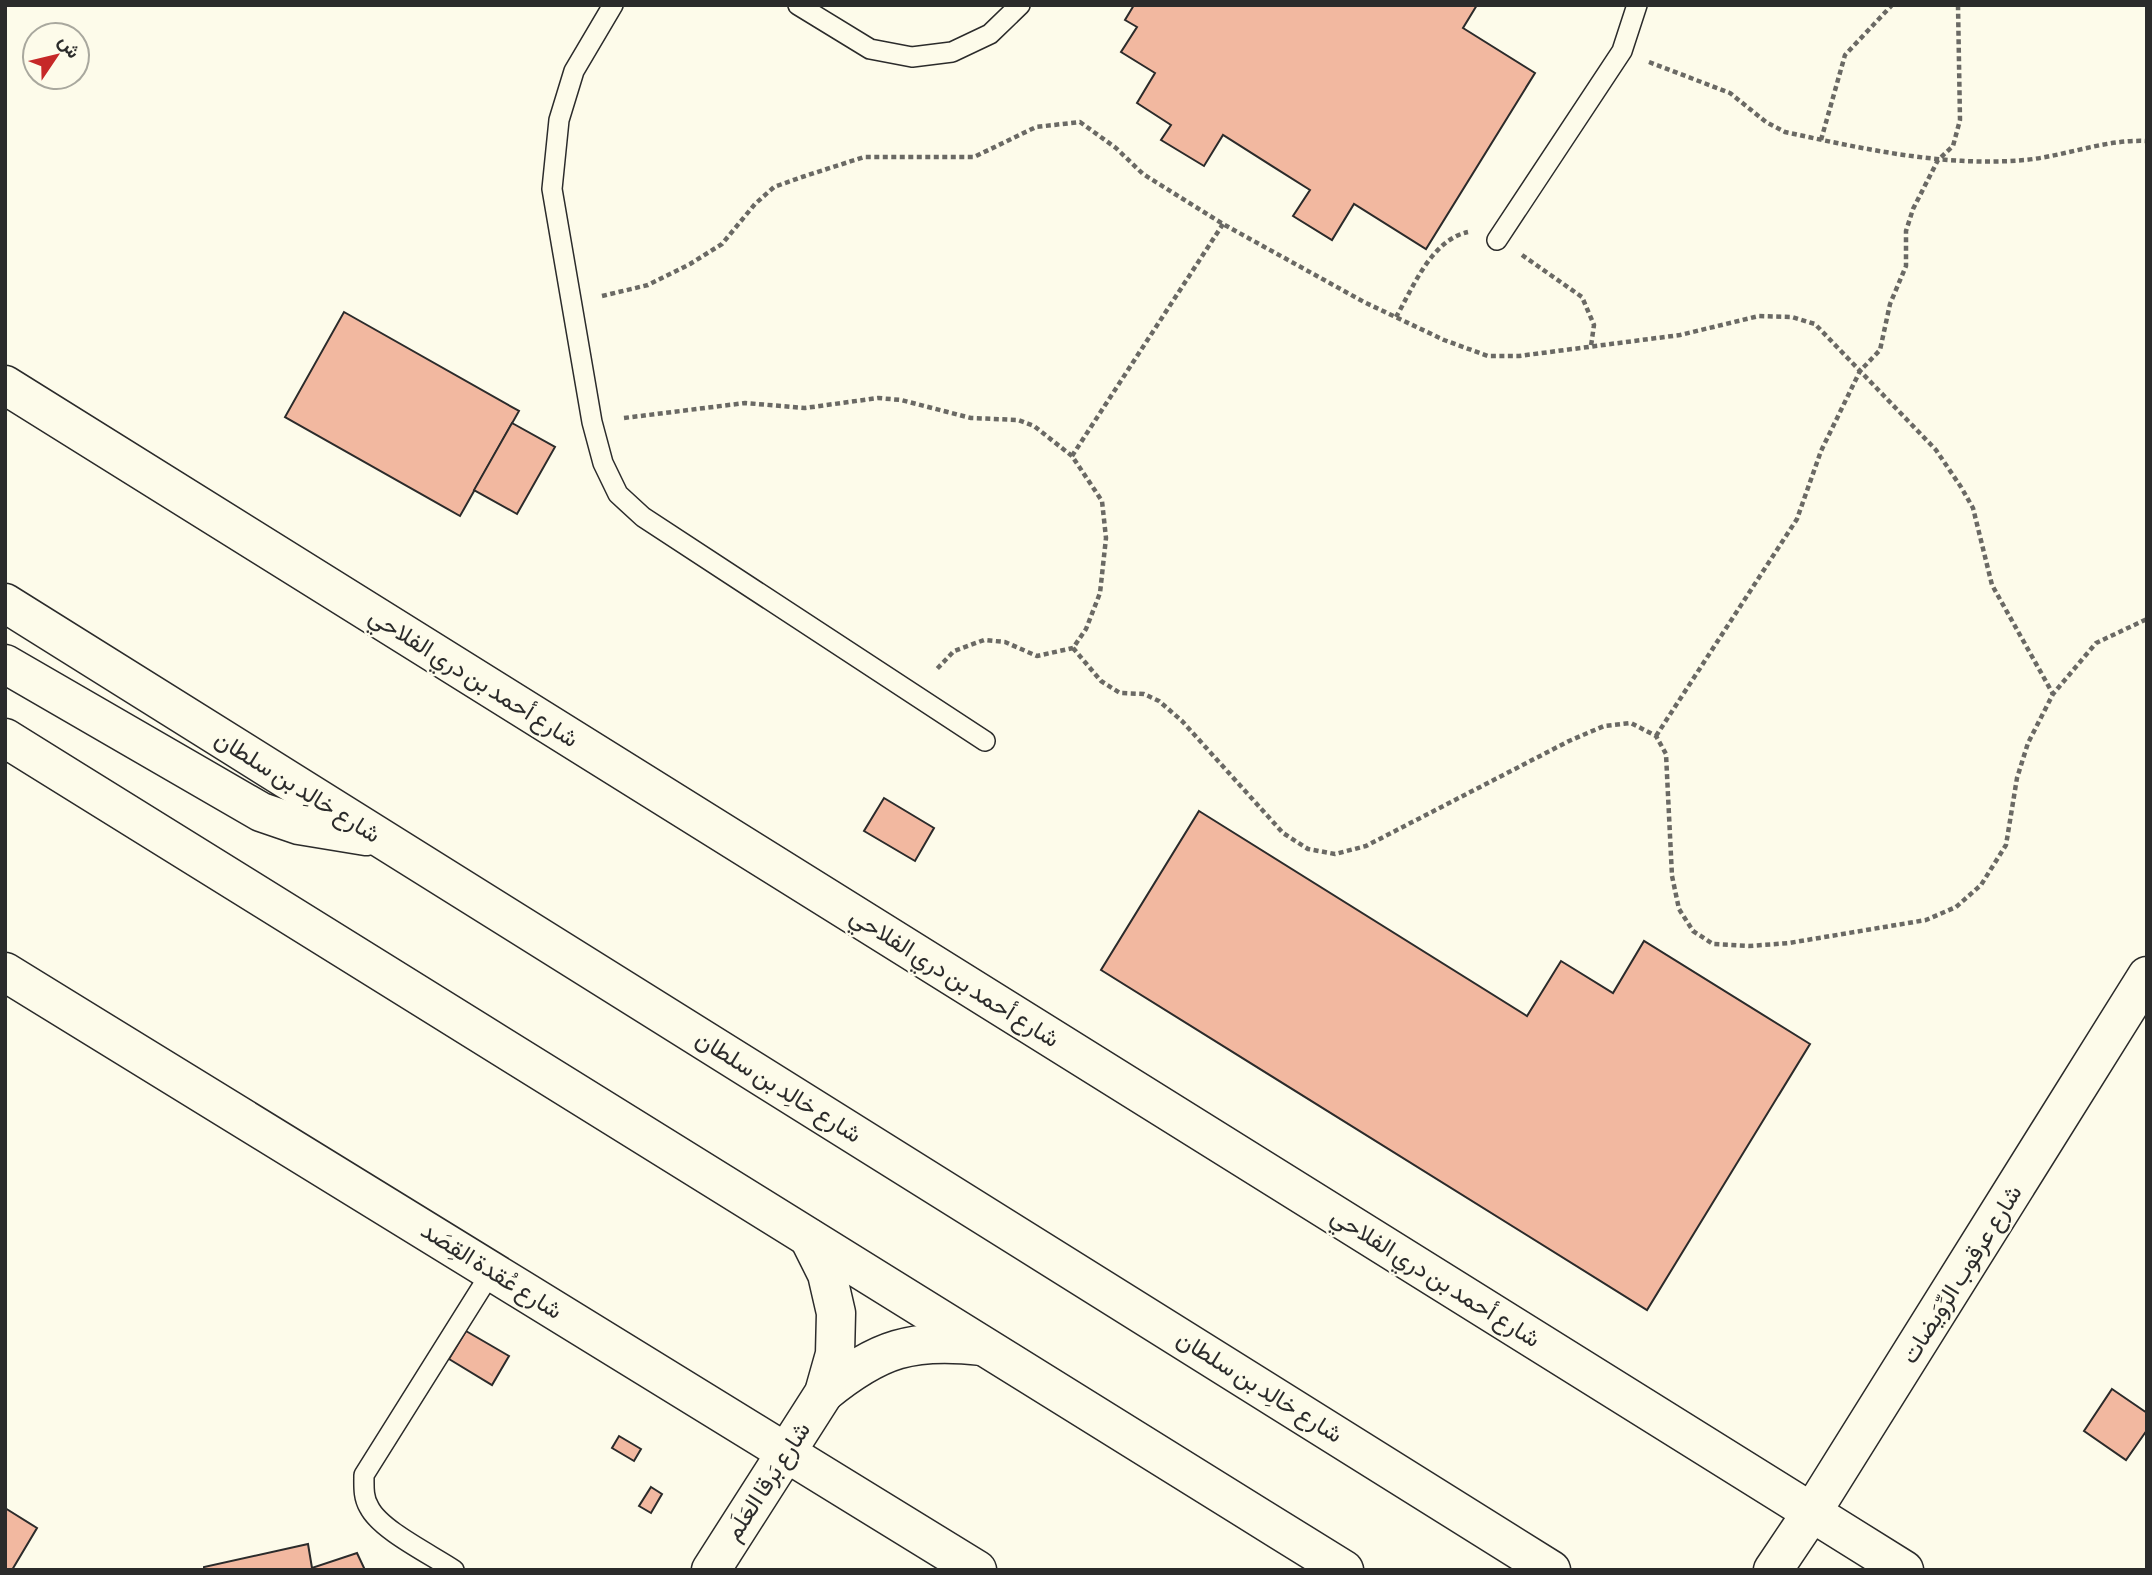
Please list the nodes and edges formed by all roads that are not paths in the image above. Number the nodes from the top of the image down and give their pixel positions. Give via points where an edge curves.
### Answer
1 (613, 5) edge
2 (798, 5) edge
3 (1020, 5) edge
4 (1637, 5) edge
5 (1497, 240) dead end
6 (5, 385) edge
7 (5, 603) edge
8 (5, 664) edge
9 (5, 738) edge
10 (985, 741) dead end
11 (378, 836) junction
12 (5, 972) edge
13 (2147, 976) edge
14 (809, 1238) junction
15 (492, 1270) junction
16 (982, 1346) junction
17 (824, 1393) junction
18 (786, 1451) junction
19 (1812, 1512) junction
20 (454, 1570) edge
21 (711, 1570) edge
22 (977, 1570) edge
23 (1344, 1570) edge
24 (1551, 1570) edge
25 (1773, 1570) edge
26 (1904, 1570) edge

1 - 10 lane via 574,71 559,120 552,189 592,422 603,463 618,494 643,517
2 - 3 lane via 870,49 912,57 952,51 990,34
4 - 5 lane via 1622,51
6 - 19 street, شارع أحمد بن دري الفلاحي
7 - 11 street, شارع خالِد بن سلطان
8 - 11 street via 261,811 326,831
9 - 14 street
11 - 24 street, شارع خالِد بن سلطان
12 - 15 street, شارع عُقدة القِصَد
13 - 19 street, شارع عرقوب الرِّوَيضات
14 - 16 street
14 - 17 street, شارع بَرقا العَلَم via 827,1274 836,1313 835,1354
15 - 18 street, شارع عُقدة القِصَد
15 - 20 lane via 364,1475 364,1494 381,1522
16 - 17 street, شارع بَرقا العَلَم via 939,1341 897,1348 857,1366
16 - 23 street
17 - 18 street, شارع بَرقا العَلَم
18 - 21 street, شارع بَرقا العَلَم
18 - 22 street, شارع عُقدة القِصَد
19 - 25 street, شارع عرقوب الرِّوَيضات
19 - 26 street, شارع أحمد بن دري الفلاحي

